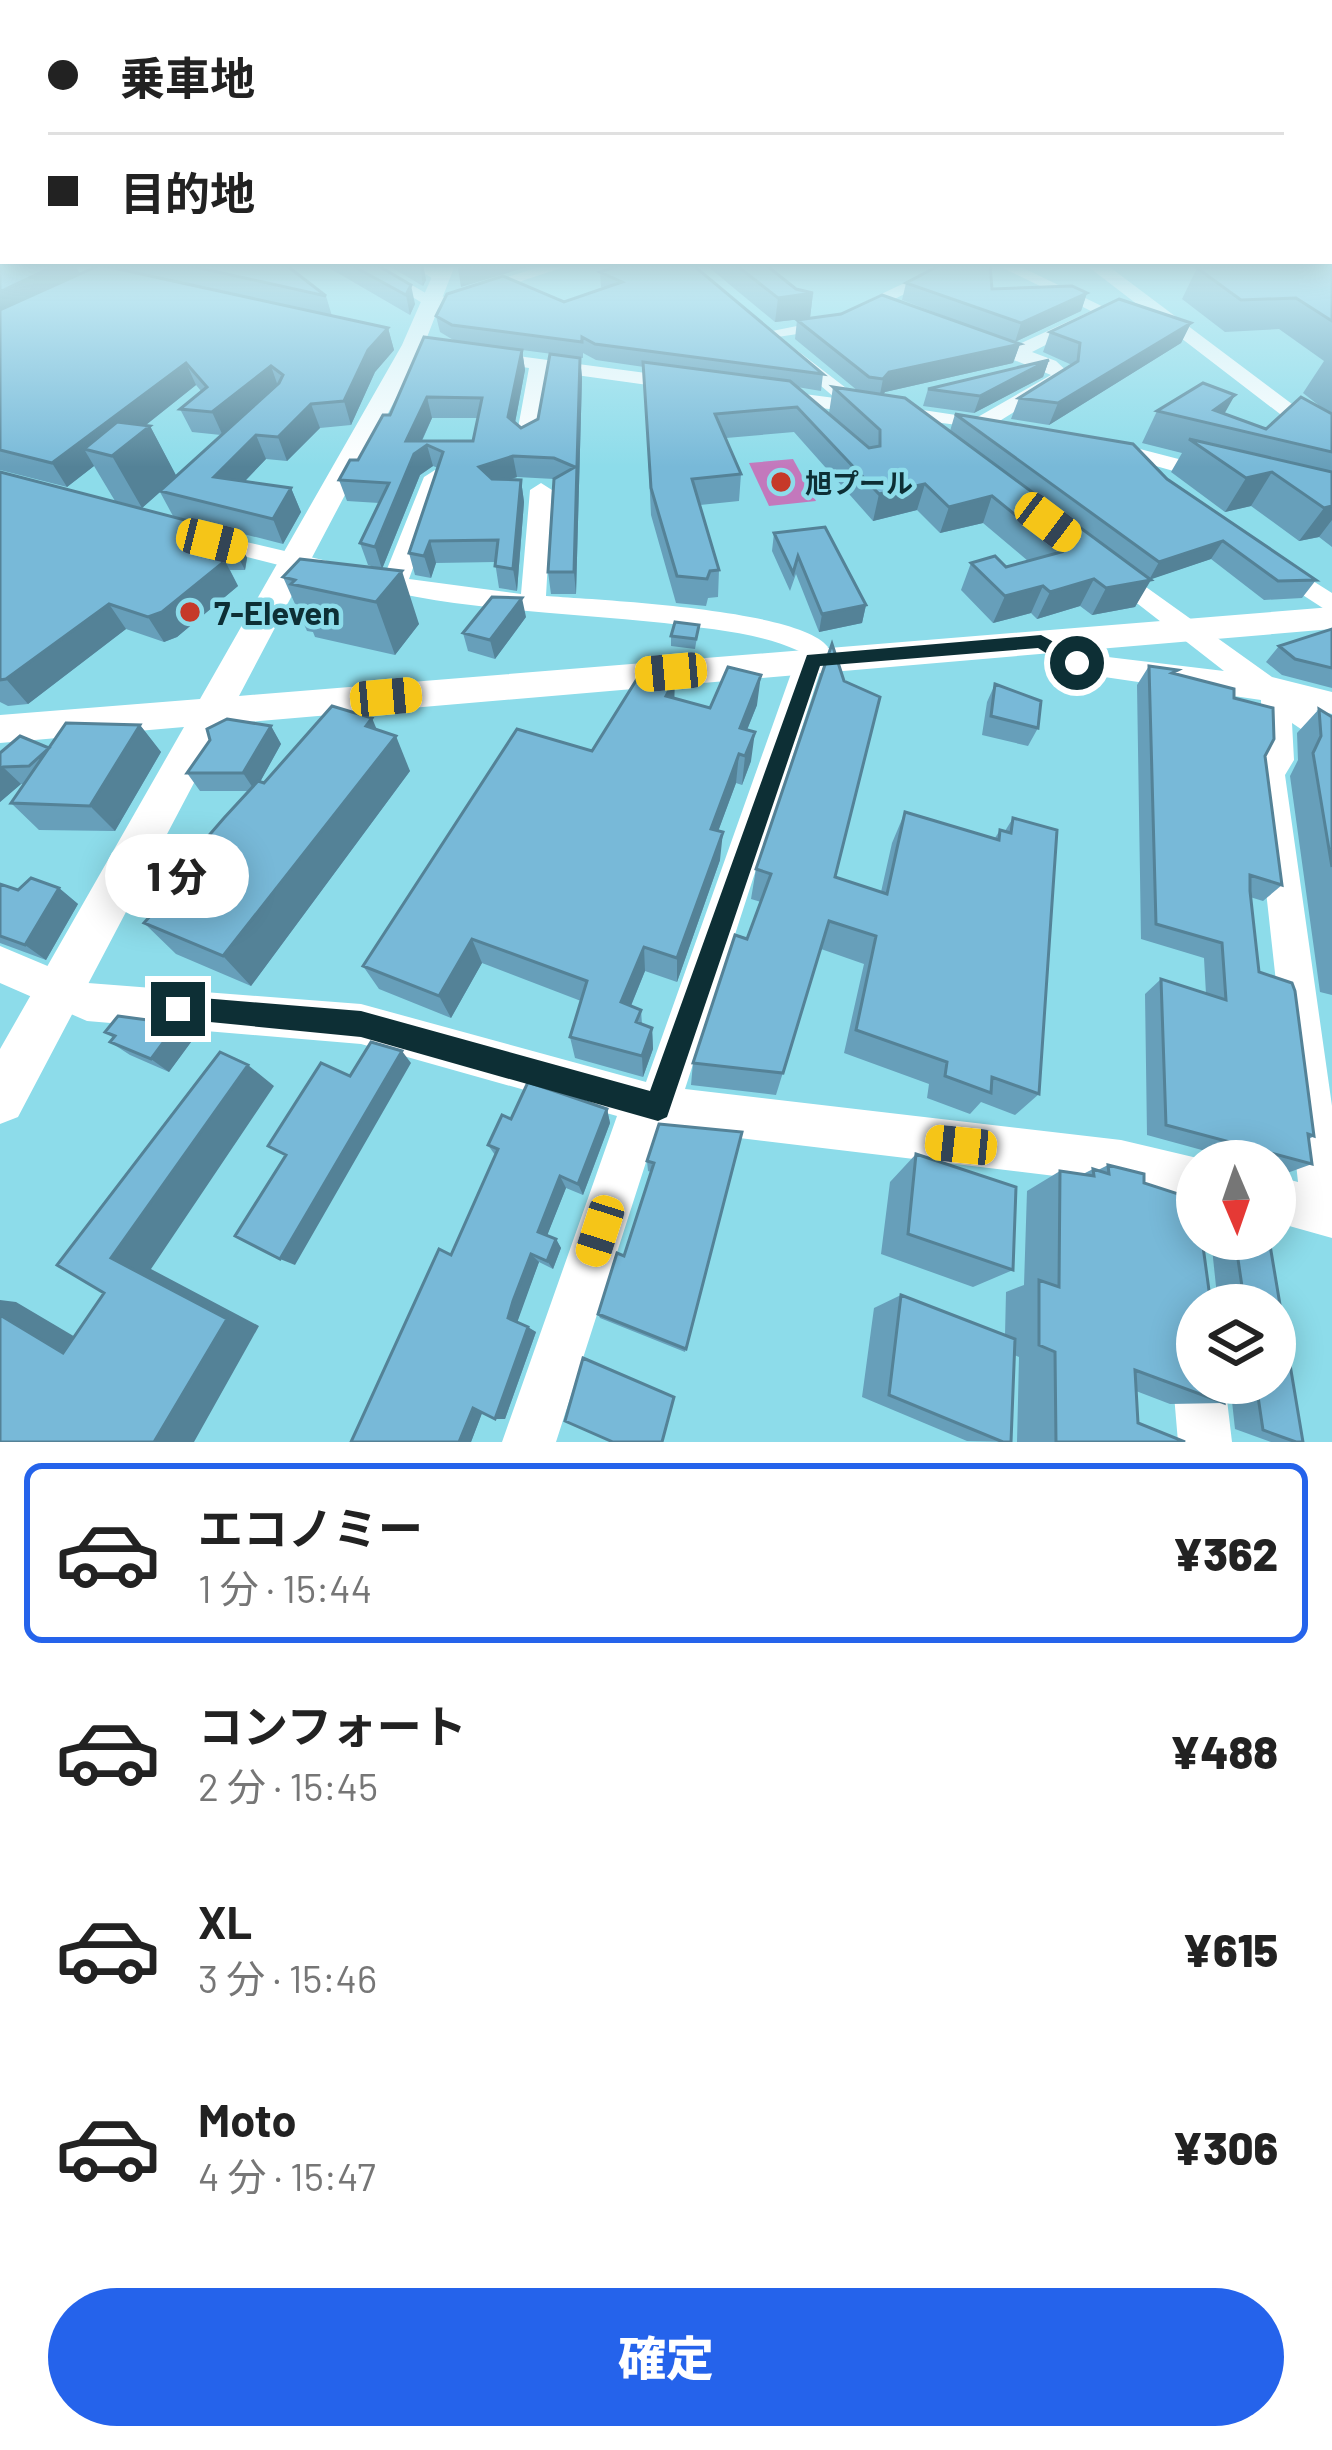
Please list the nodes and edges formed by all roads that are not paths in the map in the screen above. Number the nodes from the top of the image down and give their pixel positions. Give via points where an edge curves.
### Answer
1 (427, 332) edge
2 (776, 332) edge
3 (962, 332) edge
4 (1057, 332) edge
5 (1183, 332) edge
6 (771, 333) joint
7 (423, 346) junction
8 (1016, 352) junction
9 (539, 365) junction
10 (1050, 365) junction
11 (1006, 375) edge
12 (708, 387) edge
13 (752, 393) edge
14 (796, 399) junction
15 (857, 406) junction
16 (903, 406) junction
17 (979, 424) junction
18 (830, 432) edge
19 (1025, 432) edge
20 (525, 440) edge
21 (944, 442) edge
22 (1094, 443) edge
23 (1332, 446) edge
24 (1136, 454) junction
25 (435, 478) edge
26 (1228, 478) edge
27 (1168, 488) edge
28 (541, 490) dead end
29 (189, 534) edge
30 (1259, 553) edge
31 (1095, 558) edge
32 (293, 562) junction
33 (394, 584) junction
34 (532, 603) junction
35 (1332, 605) edge
36 (1332, 618) edge
37 (1190, 630) junction
38 (1041, 641) junction
39 (813, 660) junction
40 (1271, 690) junction
41 (1332, 703) edge
42 (210, 712) junction
43 (0, 730) edge
44 (1332, 738) edge
45 (0, 964) edge
46 (58, 987) junction
47 (0, 1099) edge
48 (650, 1106) junction
49 (1176, 1188) edge
50 (1296, 1205) edge
51 (1328, 1214) edge
52 (1201, 1404) edge
53 (529, 1442) edge
54 (1205, 1442) edge

1 - 7 street
2 - 6 street
3 - 8 street
4 - 8 street
5 - 23 street
6 - 15 street
7 - 9 street
7 - 32 street
8 - 10 street
9 - 12 street
9 - 20 street
10 - 11 street
10 - 17 street via 1061,370 1056,382
13 - 14 street
14 - 15 street
14 - 18 street
15 - 16 street
16 - 17 street
16 - 21 street
17 - 19 street
22 - 24 street
24 - 26 street
24 - 27 street
25 - 33 street
28 - 34 street via 548,533
29 - 32 street
30 - 35 street
31 - 37 street
32 - 33 street
32 - 42 street
33 - 34 street
34 - 39 street via 803,638 814,647
36 - 37 street
37 - 38 street
37 - 40 street
38 - 39 street
38 - 40 street via 1077,663
39 - 42 street
39 - 48 street
40 - 41 street
40 - 44 street
40 - 51 street via 1278,760 1270,772
42 - 43 street
42 - 46 street
45 - 46 street
46 - 47 street
46 - 48 street via 87,1001 361,1024
48 - 49 street
48 - 53 street
50 - 51 street
52 - 54 street

